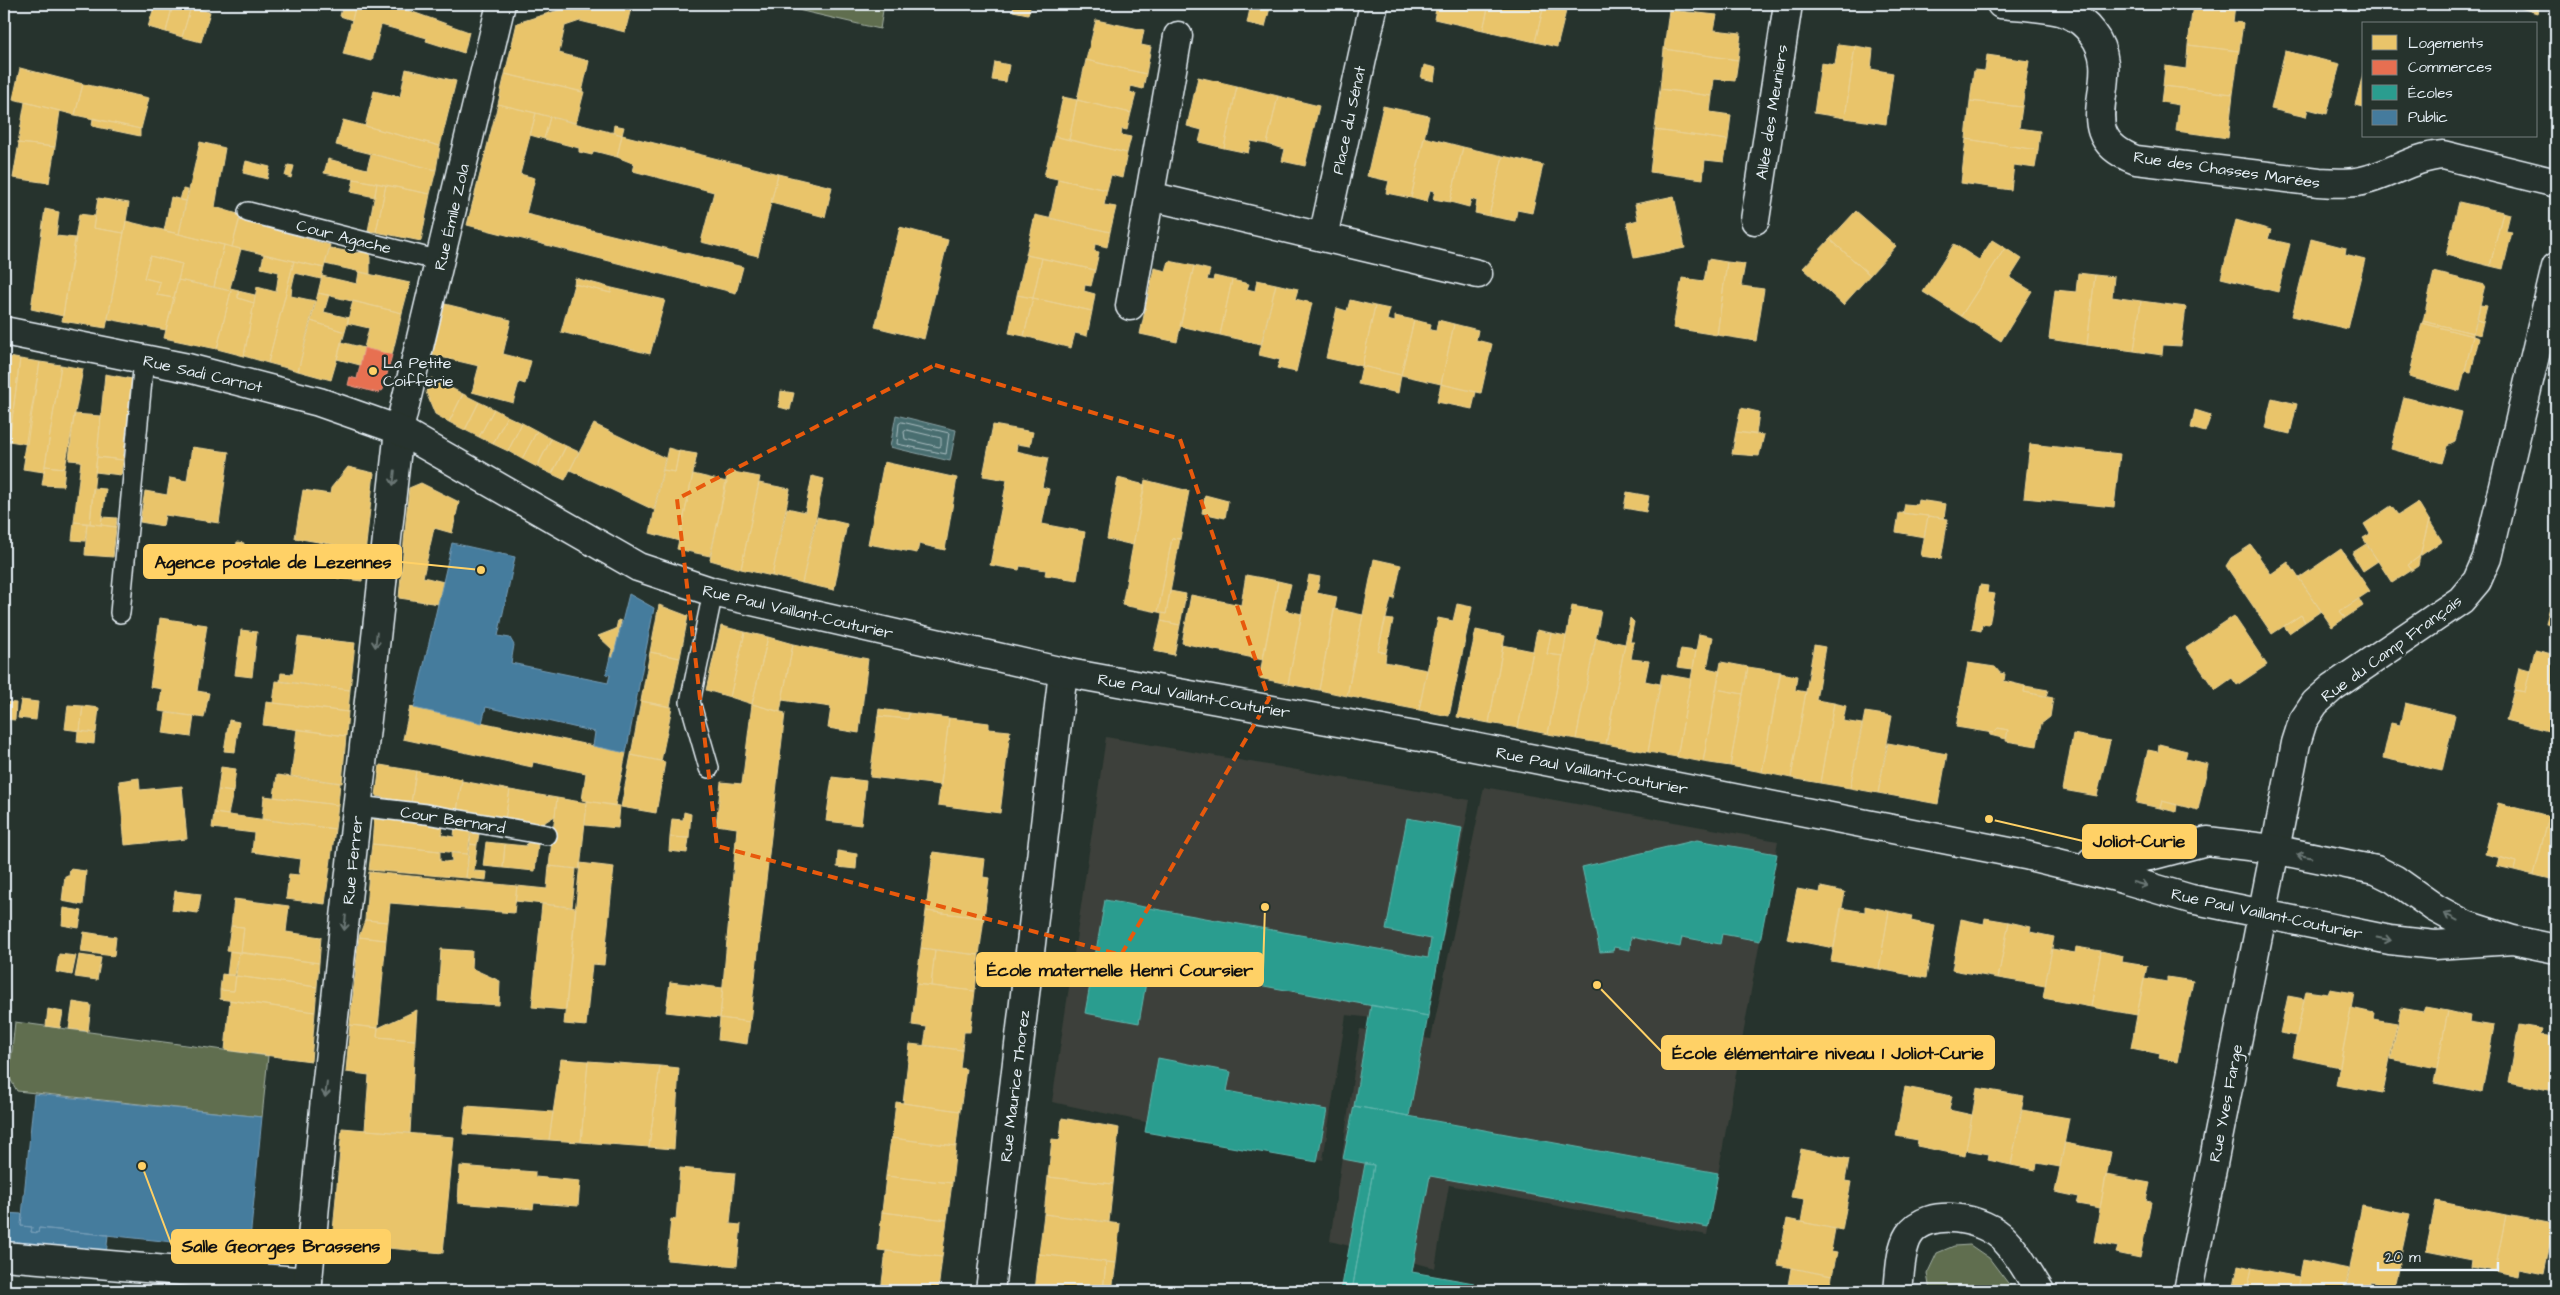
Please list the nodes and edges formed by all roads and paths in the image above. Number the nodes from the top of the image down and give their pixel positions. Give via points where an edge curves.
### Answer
1 (501, 4) edge
2 (1374, 4) edge
3 (1788, 4) edge
4 (2011, 4) edge
5 (1178, 36) dead end
6 (2556, 183) edge
7 (1150, 196) junction
8 (248, 212) dead end
9 (1755, 220) dead end
10 (1323, 237) junction
11 (440, 261) junction
12 (2556, 267) edge
13 (1478, 274) dead end
14 (1130, 306) dead end
15 (4, 331) edge
16 (144, 359) junction
17 (399, 430) junction
18 (713, 592) junction
19 (120, 613) dead end
20 (1063, 672) junction
21 (709, 768) dead end
22 (358, 806) junction
23 (547, 835) dead end
24 (2273, 849) junction
25 (2025, 855) junction
26 (2263, 914) junction
27 (2513, 940) junction
28 (2556, 949) edge
29 (4, 1256) edge
30 (307, 1287) edge
31 (990, 1291) edge
32 (1898, 1291) edge
33 (2040, 1291) edge
34 (2188, 1291) edge

1 - 11 street, Rue Émile Zola
2 - 10 street, Place du Sénat
3 - 9 street, Allée des Meuniers
4 - 6 street, Rue des Chasses Marées via 2068,13 2095,37 2102,50 2106,72 2100,130 2115,149 2136,160 2340,183 2363,180 2428,156 2443,155
5 - 7 street
7 - 10 street
7 - 14 street
8 - 11 lane, Cour Agache
10 - 13 street
11 - 17 street, Rue Émile Zola
12 - 24 street, Rue du Camp Français via 2487,558 2478,581 2461,600 2333,687 2315,703 2303,721 2296,742
15 - 16 street, Rue Sadi Carnot
16 - 17 street, Rue Sadi Carnot via 319,402
16 - 19 lane
17 - 18 street, Rue Paul Vaillant-Couturier via 638,567
17 -> 22 street, Rue Ferrer
18 - 20 street, Rue Paul Vaillant-Couturier
18 - 21 lane via 690,702
20 - 25 street, Rue Paul Vaillant-Couturier via 1468,746
20 - 31 street, Rue Maurice Thorez
22 - 23 lane, Cour Bernard
22 -> 30 street, Rue Ferrer
24 - 25 street, Rue Paul Vaillant-Couturier via 2207,841 2120,861 2089,862
24 - 26 street, Rue du Camp Français
27 -> 24 street, Rue Paul Vaillant-Couturier via 2450,917 2376,870
25 -> 26 street, Rue Paul Vaillant-Couturier via 2116,876 2191,899
26 -> 27 street, Rue Paul Vaillant-Couturier via 2415,944
26 - 34 street, Rue Yves Farge
27 - 28 street, Rue Paul Vaillant-Couturier
29 - 30 street
32 - 33 street via 1908,1236 1918,1224 1947,1218 1984,1225 1995,1232 2006,1241

